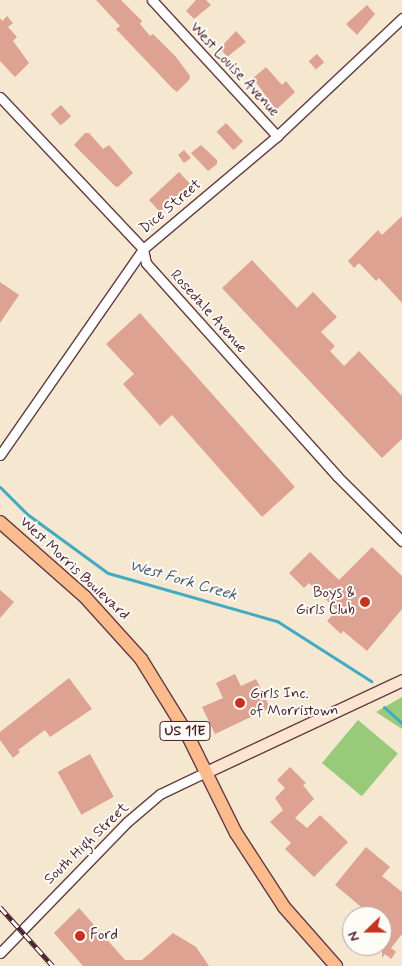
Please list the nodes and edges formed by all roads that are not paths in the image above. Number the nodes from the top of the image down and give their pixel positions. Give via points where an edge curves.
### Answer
1 (152, 0) edge
2 (402, 18) edge
3 (0, 97) edge
4 (277, 136) junction
5 (143, 249) junction
6 (0, 455) edge
7 (0, 522) edge
8 (402, 542) edge
9 (402, 680) edge
10 (206, 772) junction
11 (0, 953) edge
12 (336, 966) edge

1 - 4 street, West Louise Avenue
2 - 4 street, Dice Street
3 - 5 street, Rosedale Avenue
4 - 5 street, Dice Street
5 - 6 street, Dice Street
5 - 8 street, Rosedale Avenue via 146,263 337,476
7 - 10 main road, West Morris Boulevard / US 11E via 85,597 130,645 172,708
9 - 10 street
10 - 11 street, South High Street via 160,794 127,822
10 - 12 main road, West Morris Boulevard / US 11E via 236,833 284,907

